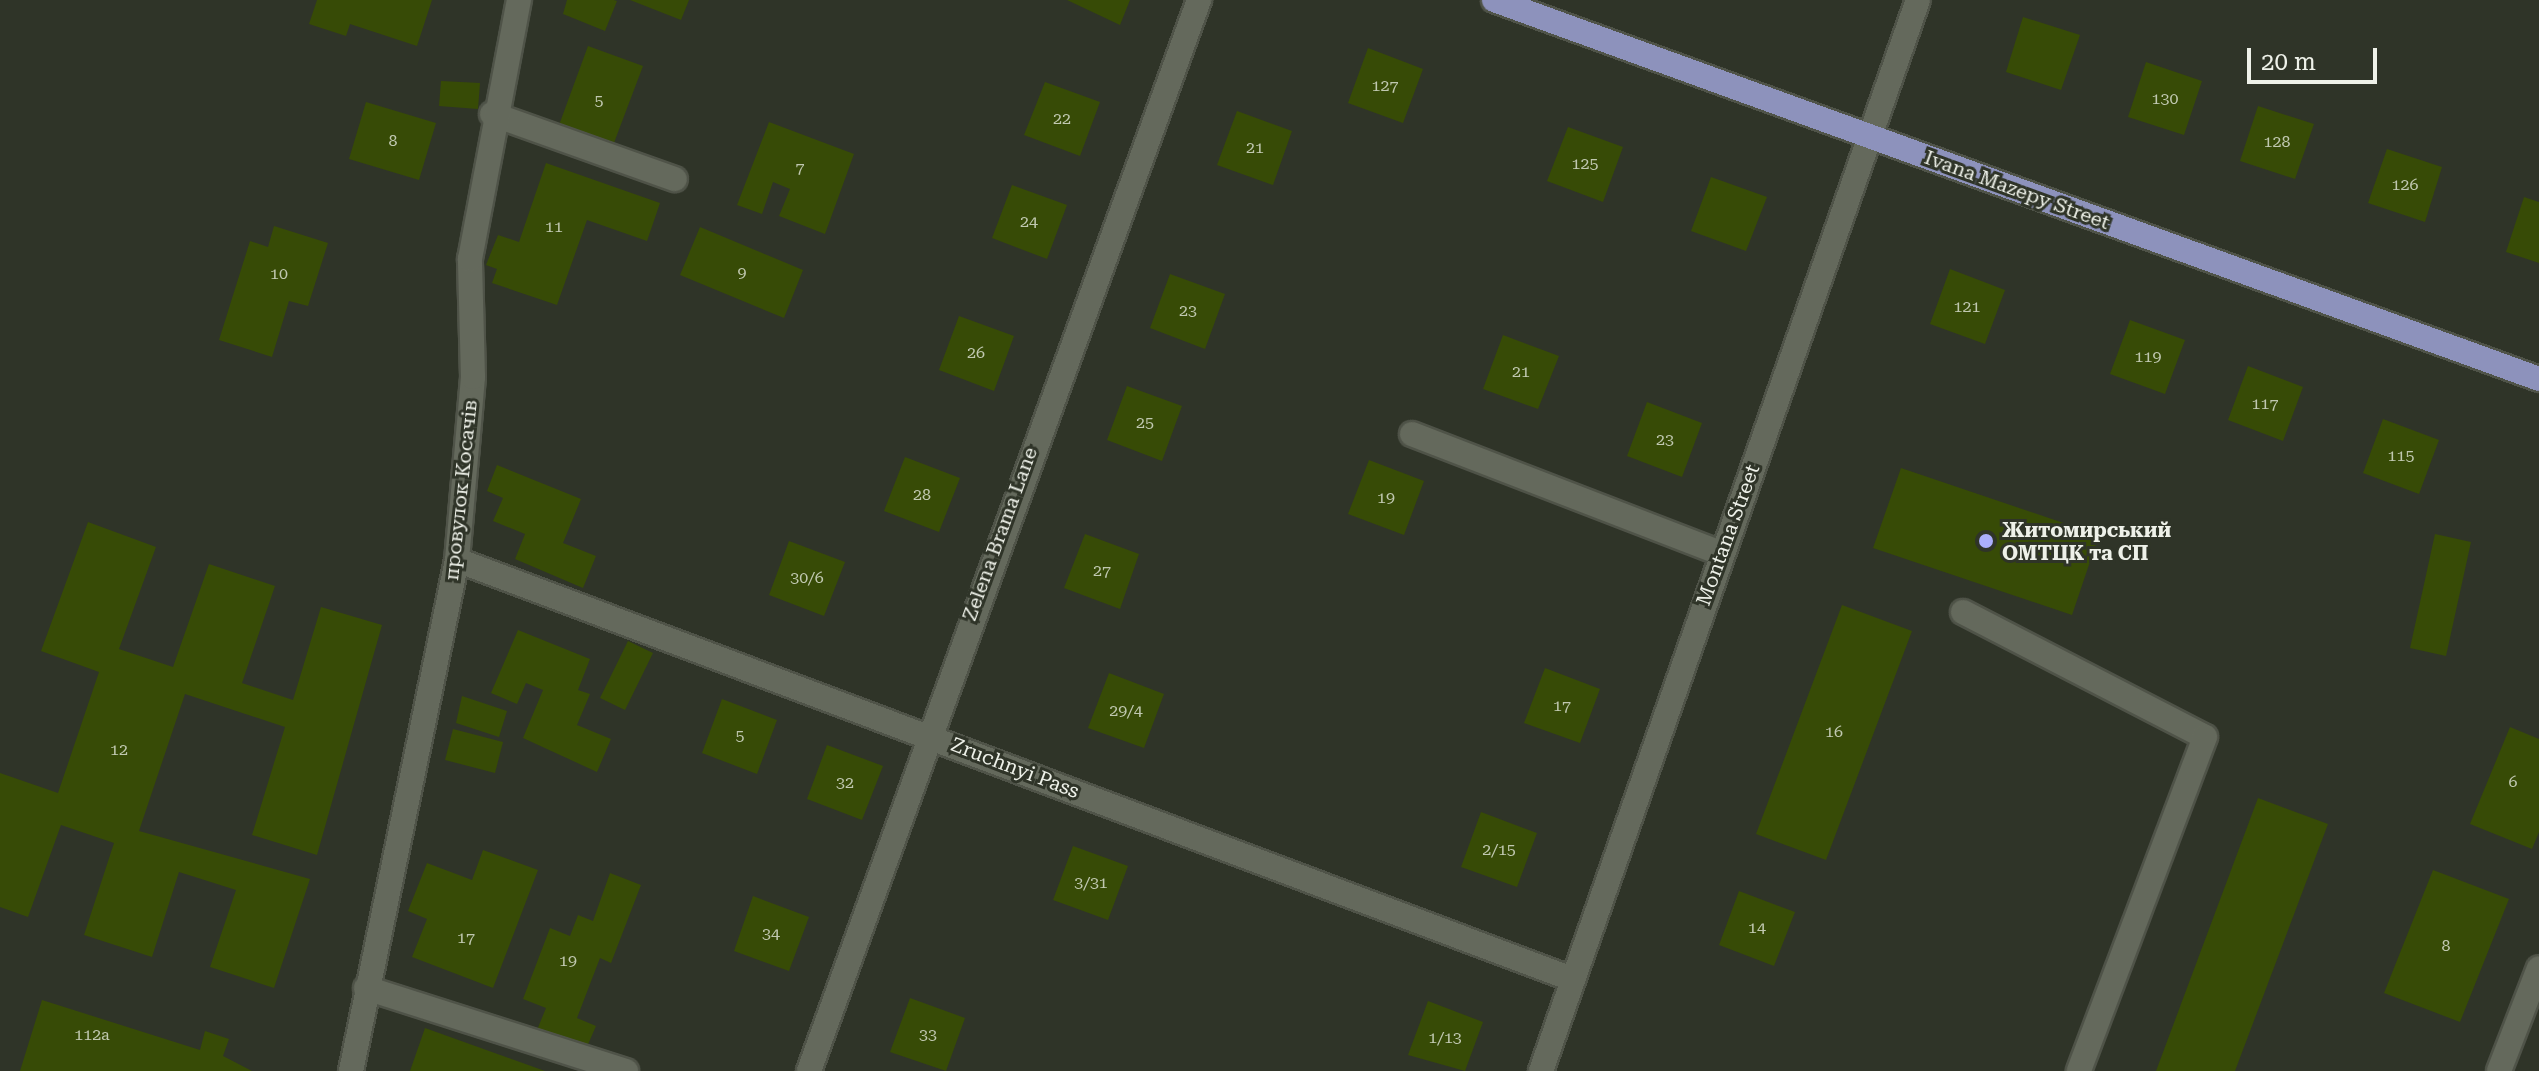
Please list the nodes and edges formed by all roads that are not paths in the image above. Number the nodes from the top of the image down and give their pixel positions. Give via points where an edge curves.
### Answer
1 (519, 0) edge
2 (1199, 0) edge
3 (1494, 0) edge
4 (1918, 0) edge
5 (492, 114) junction
6 (1870, 136) junction
7 (675, 179) dead end
8 (2539, 379) edge
9 (1412, 434) dead end
10 (1721, 553) junction
11 (457, 560) junction
12 (1963, 612) dead end
13 (926, 734) junction
14 (2539, 968) edge
15 (1572, 979) junction
16 (366, 988) junction
17 (351, 1071) edge
18 (626, 1071) edge
19 (809, 1071) edge
20 (1541, 1071) edge
21 (2079, 1071) edge
22 (2499, 1071) edge

1 - 5 street, провулок Косачів
2 - 13 street, Zelena Brama Lane
3 - 6 main road, Ivana Mazepy Street
4 - 6 street, Montana Street
5 - 7 street
5 - 11 street, провулок Косачів via 470,259 473,377
6 - 8 main road, Ivana Mazepy Street
6 - 10 street, Montana Street
9 - 10 street
10 - 15 street, Montana Street
11 - 13 street, Zruchnyi Pass
11 - 16 street, провулок Косачів
12 - 21 street via 2205,737
13 - 15 street, Zruchnyi Pass
13 - 19 street, Zelena Brama Lane
14 - 22 street
15 - 20 street, Montana Street
16 - 17 street, провулок Косачів
16 - 18 street

